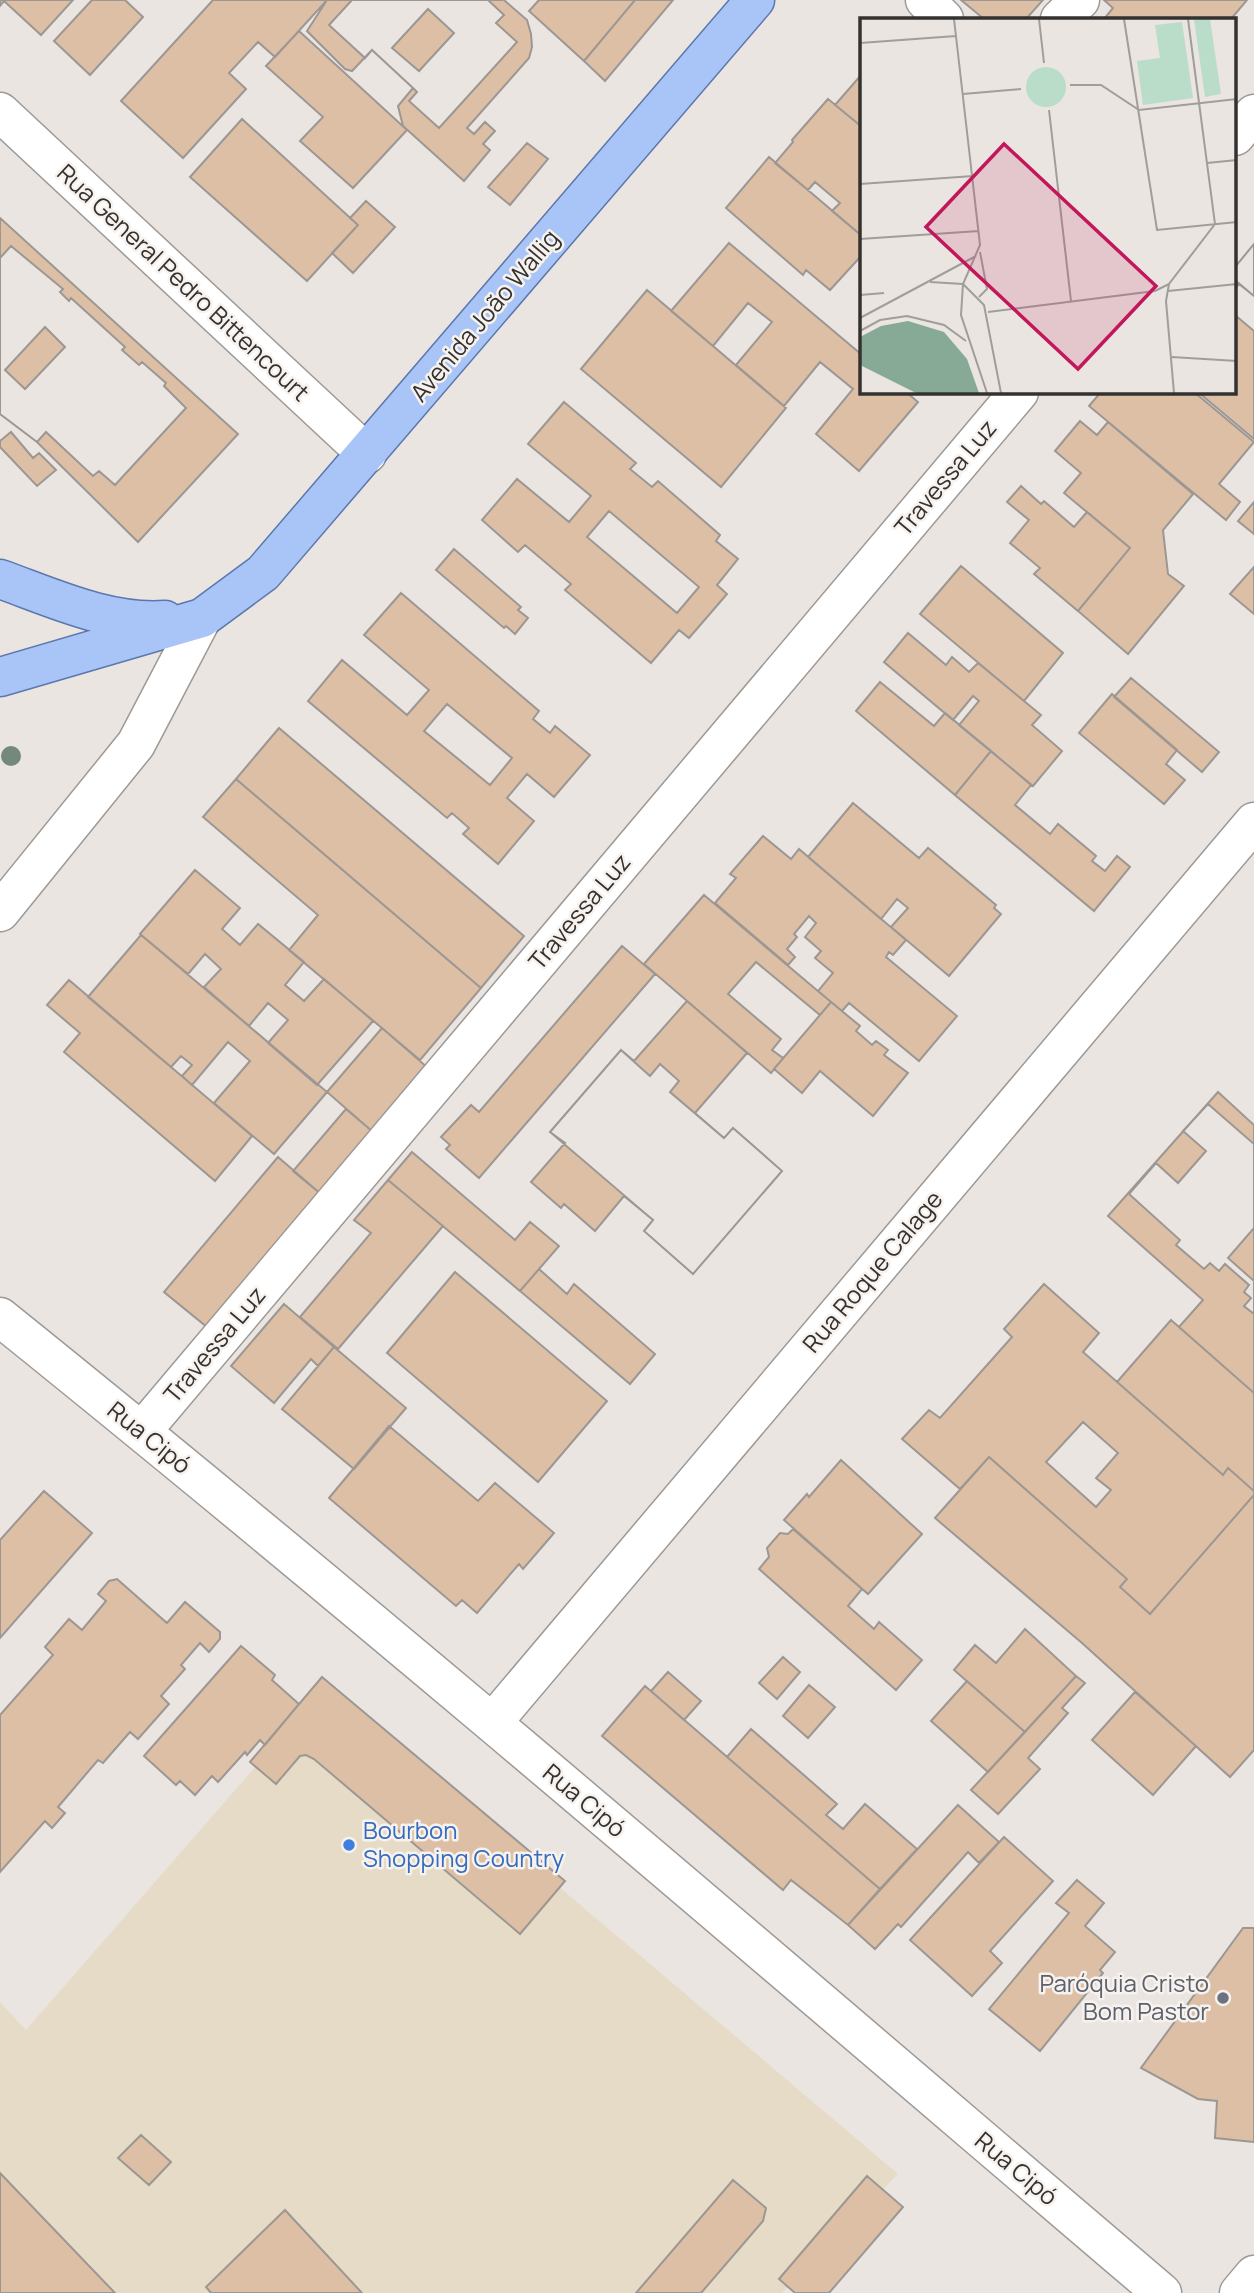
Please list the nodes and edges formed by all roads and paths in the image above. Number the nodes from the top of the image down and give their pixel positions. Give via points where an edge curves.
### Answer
1 (755, 0) edge
2 (925, 0) edge
3 (1080, 0) edge
4 (943, 18) edge
5 (1061, 18) edge
6 (0, 112) edge
7 (1254, 114) edge
8 (1236, 135) edge
9 (1017, 394) edge
10 (367, 454) junction
11 (0, 579) edge
12 (202, 618) junction
13 (0, 677) edge
14 (1254, 822) edge
15 (0, 912) edge
16 (0, 1317) edge
17 (142, 1431) junction
18 (492, 1723) junction
19 (1254, 2275) edge
20 (1162, 2293) edge
21 (1239, 2293) edge

1 - 10 main road, Avenida João Wallig
2 - 4 street
3 - 5 street
6 - 10 street, Rua General Pedro Bittencourt
7 - 8 street
9 - 17 street, Travessa Luz
10 - 12 main road, Avenida João Wallig via 263,573
11 - 12 main road via 85,610 144,622
12 - 13 main road, Avenida João Wallig
12 - 15 street, Avenida João Wallig via 136,744
14 - 18 street, Rua Roque Calage
16 - 17 street, Rua Cipó
17 - 18 street, Rua Cipó
18 - 20 street, Rua Cipó
19 - 21 street

